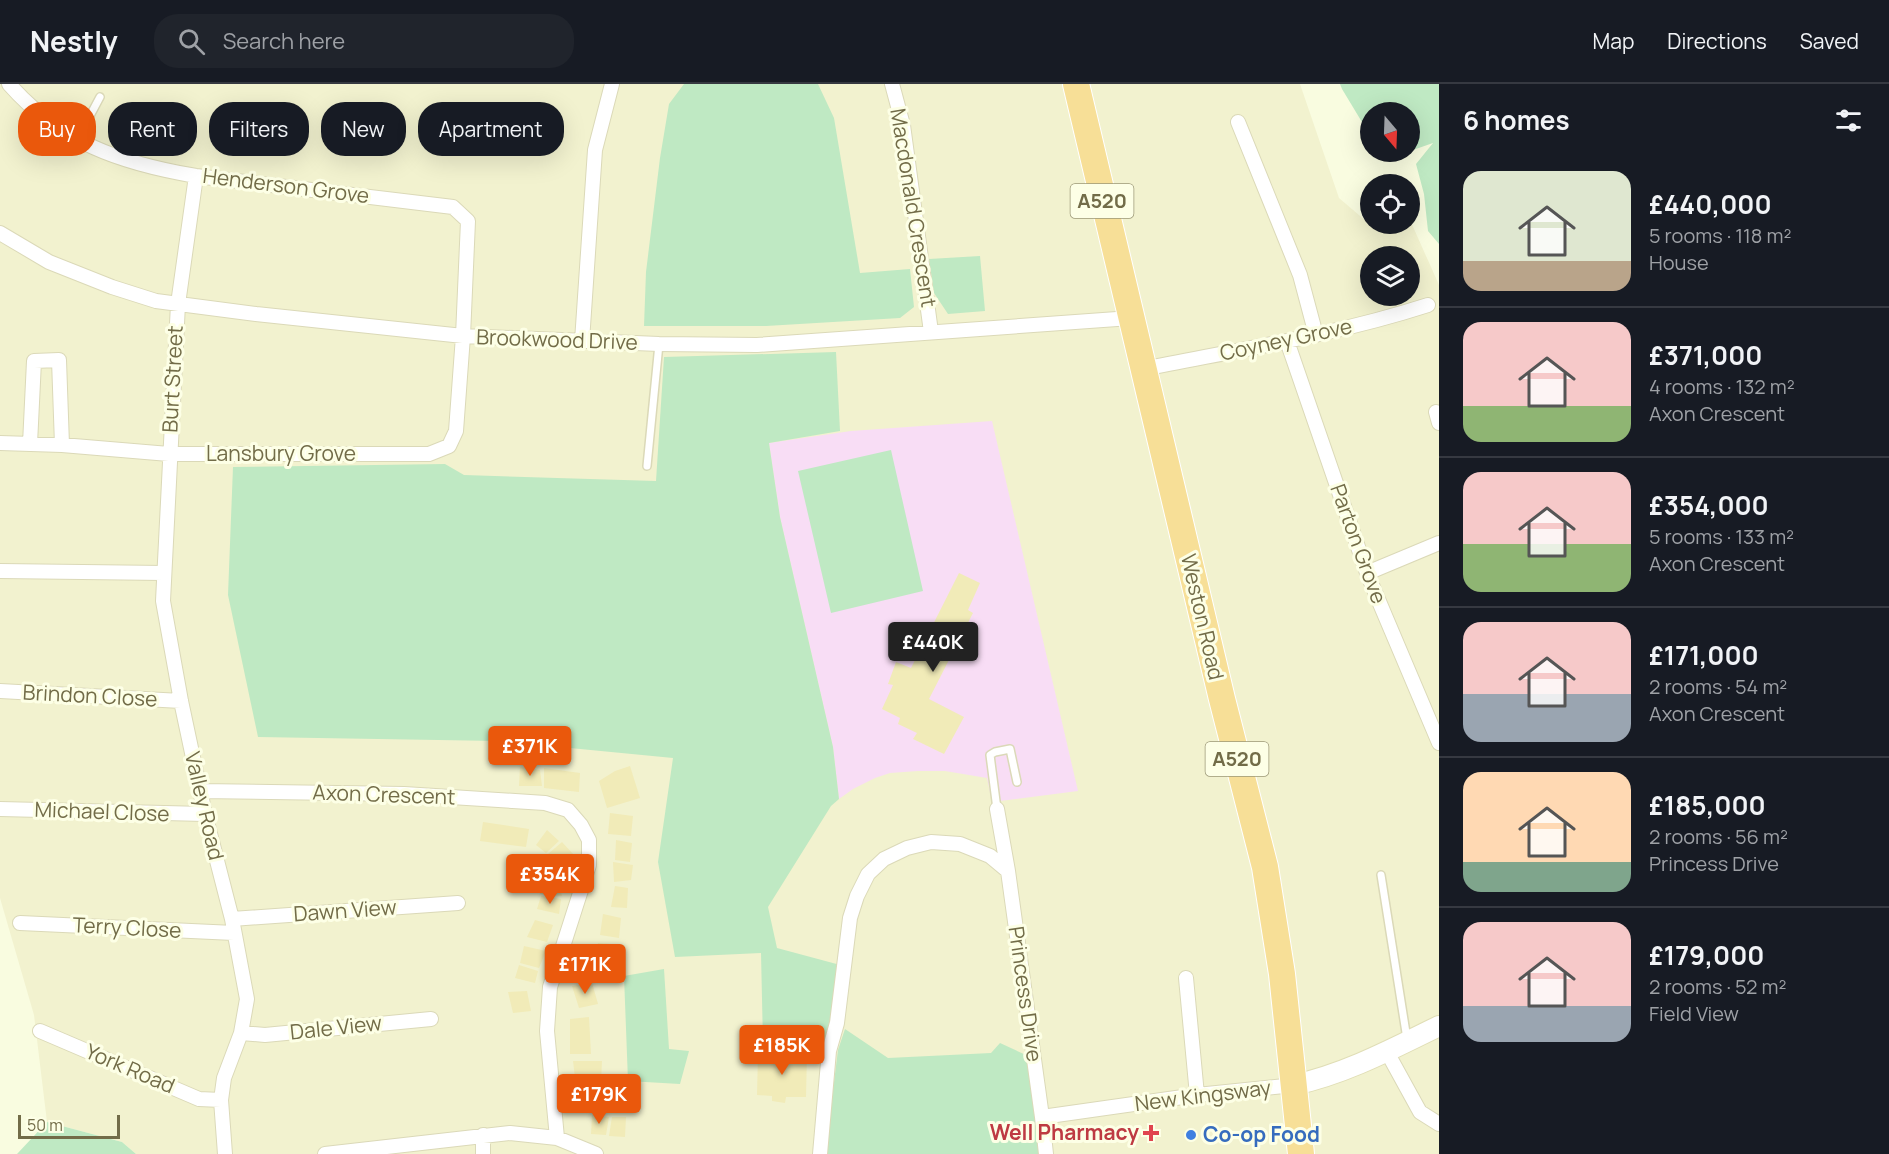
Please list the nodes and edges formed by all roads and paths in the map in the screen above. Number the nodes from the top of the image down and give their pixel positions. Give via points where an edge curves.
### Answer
1 (9, 84) edge
2 (612, 84) edge
3 (892, 84) edge
4 (1076, 84) edge
5 (100, 97) dead end
6 (28, 102) edge
7 (96, 104) edge
8 (1238, 122) dead end
9 (96, 150) edge
10 (196, 176) junction
11 (0, 233) edge
12 (178, 304) junction
13 (1428, 305) dead end
14 (1131, 318) junction
15 (931, 332) junction
16 (1316, 335) junction
17 (463, 336) junction
18 (582, 341) junction
19 (1287, 341) junction
20 (659, 344) junction
21 (1143, 369) junction
22 (0, 443) edge
23 (30, 444) junction
24 (62, 445) junction
25 (169, 454) junction
26 (647, 466) dead end
27 (1439, 543) edge
28 (0, 571) edge
29 (164, 573) junction
30 (1367, 573) junction
31 (0, 691) edge
32 (181, 701) junction
33 (1439, 743) edge
34 (1017, 783) dead end
35 (200, 791) junction
36 (997, 808) joint
37 (0, 809) edge
38 (205, 814) junction
39 (1008, 871) junction
40 (1381, 875) dead end
41 (458, 903) dead end
42 (20, 923) dead end
43 (233, 926) junction
44 (1186, 978) dead end
45 (431, 1019) dead end
46 (1439, 1026) edge
47 (40, 1031) dead end
48 (241, 1032) junction
49 (1408, 1041) junction
50 (1387, 1052) junction
51 (1294, 1085) junction
52 (1197, 1095) junction
53 (221, 1100) junction
54 (1042, 1117) junction
55 (1439, 1124) edge
56 (483, 1135) junction
57 (557, 1138) junction
58 (353, 1152) edge
59 (225, 1154) edge
60 (325, 1154) edge
61 (483, 1154) edge
62 (596, 1154) edge
63 (820, 1154) edge
64 (1046, 1154) edge
65 (1300, 1154) edge

1 - 6 street, Henderson Grove
2 - 18 street via 595,150
3 - 15 street, Macdonald Crescent via 903,125
4 - 14 highway, Weston Road / A520
5 - 7 lane
8 - 16 street via 1300,275
9 - 10 street, Henderson Grove via 126,161
10 - 12 street, Burt Street
10 - 17 street, Henderson Grove via 453,207 468,220
11 - 12 street, Brookwood Drive via 49,262 111,287 156,302
12 - 17 street, Brookwood Drive
12 - 25 street, Burt Street
13 - 16 street, Coyney Grove
14 - 15 street, Brookwood Drive
14 - 21 highway, Weston Road / A520
15 - 20 street, Brookwood Drive via 757,345
16 - 19 street, Coyney Grove
17 - 18 street, Brookwood Drive
17 - 25 street, Lansbury Grove via 456,431 449,446 429,454
18 - 20 street, Brookwood Drive
19 - 21 street, Coyney Grove
19 - 30 street, Parton Grove
20 - 26 lane
21 - 51 highway, Weston Road / A520 via 1265,867
22 - 23 street, Lansbury Grove
23 - 24 street, Lansbury Grove
23 - 24 street via 33,361 60,360
24 - 25 street, Lansbury Grove
25 - 29 street, Valley Road
27 - 30 street
28 - 29 street
29 - 32 street, Valley Road via 163,601
30 - 33 street, Parton Grove
31 - 32 street, Brindon Close
32 - 35 street, Valley Road
34 - 36 lane via 1010,749 990,755
35 - 38 street, Valley Road
35 - 57 street, Axon Crescent via 404,794 545,803 568,810 589,840 589,865 550,987 547,1031
36 - 39 street, Princess Drive
37 - 38 street, Michael Close
38 - 43 street, Valley Road
39 - 54 street, Princess Drive
39 - 63 street via 990,856 960,844 931,842 884,859 868,874 850,918 829,1051
40 - 49 lane
41 - 43 street, Dawn View
42 - 43 street, Terry Close
43 - 48 street, Valley Road via 247,999
44 - 52 street
45 - 48 street, Dale View via 265,1035
46 - 49 street
47 - 53 street, York Road via 199,1099
48 - 53 street, Valley Road via 224,1078
49 - 50 street
50 - 51 street
50 - 55 street via 1420,1112
51 - 52 street, New Kingsway
51 - 65 highway, Weston Road / A520
52 - 54 street, New Kingsway
53 - 59 street, Valley Road
54 - 64 street
56 - 57 street via 510,1133
56 - 58 street
56 - 61 street
57 - 62 street
58 - 60 street

